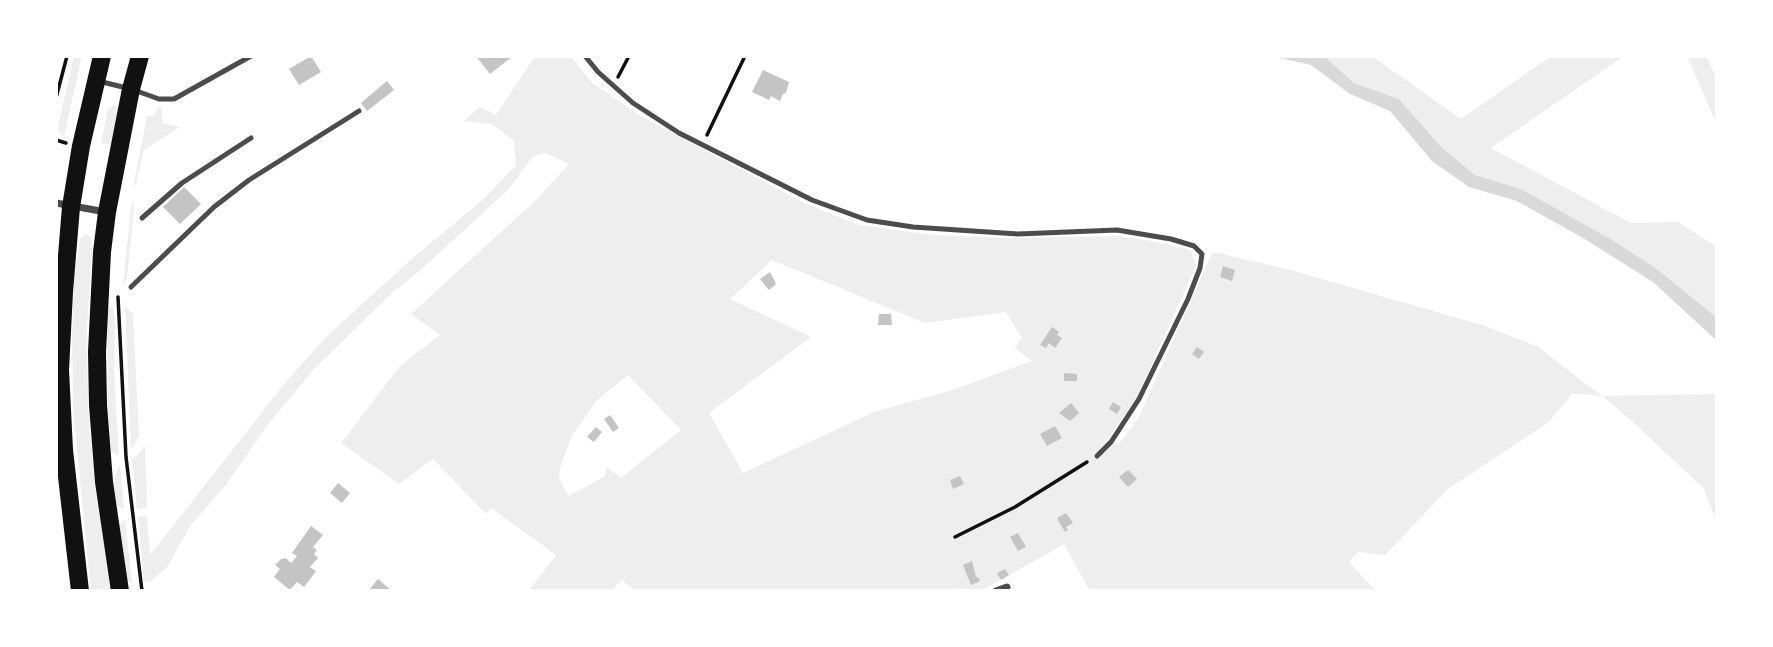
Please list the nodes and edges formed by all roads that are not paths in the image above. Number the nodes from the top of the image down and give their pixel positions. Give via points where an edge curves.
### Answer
1 (102, 56) edge
2 (140, 56) edge
3 (251, 56) edge
4 (585, 56) edge
5 (95, 81) junction
6 (131, 89) junction
7 (359, 111) dead end
8 (251, 138) dead end
9 (64, 205) edge
10 (107, 212) junction
11 (142, 218) dead end
12 (131, 287) dead end
13 (1097, 456) road end
14 (1006, 587) dead end
15 (80, 591) edge
16 (120, 591) edge
17 (996, 591) edge

1 - 5 highway
2 - 6 highway
3 - 6 lane via 174,99
4 - 13 lane via 633,103 702,146 812,200 867,220 913,228 1018,234 1117,230 1194,246 1202,254 1188,299 1139,399
5 - 6 lane
5 - 9 highway
6 - 10 highway
7 - 12 lane via 214,207
8 - 11 lane via 182,183
9 - 10 street
9 - 15 highway via 60,370
10 - 16 highway via 97,405
14 - 17 street

